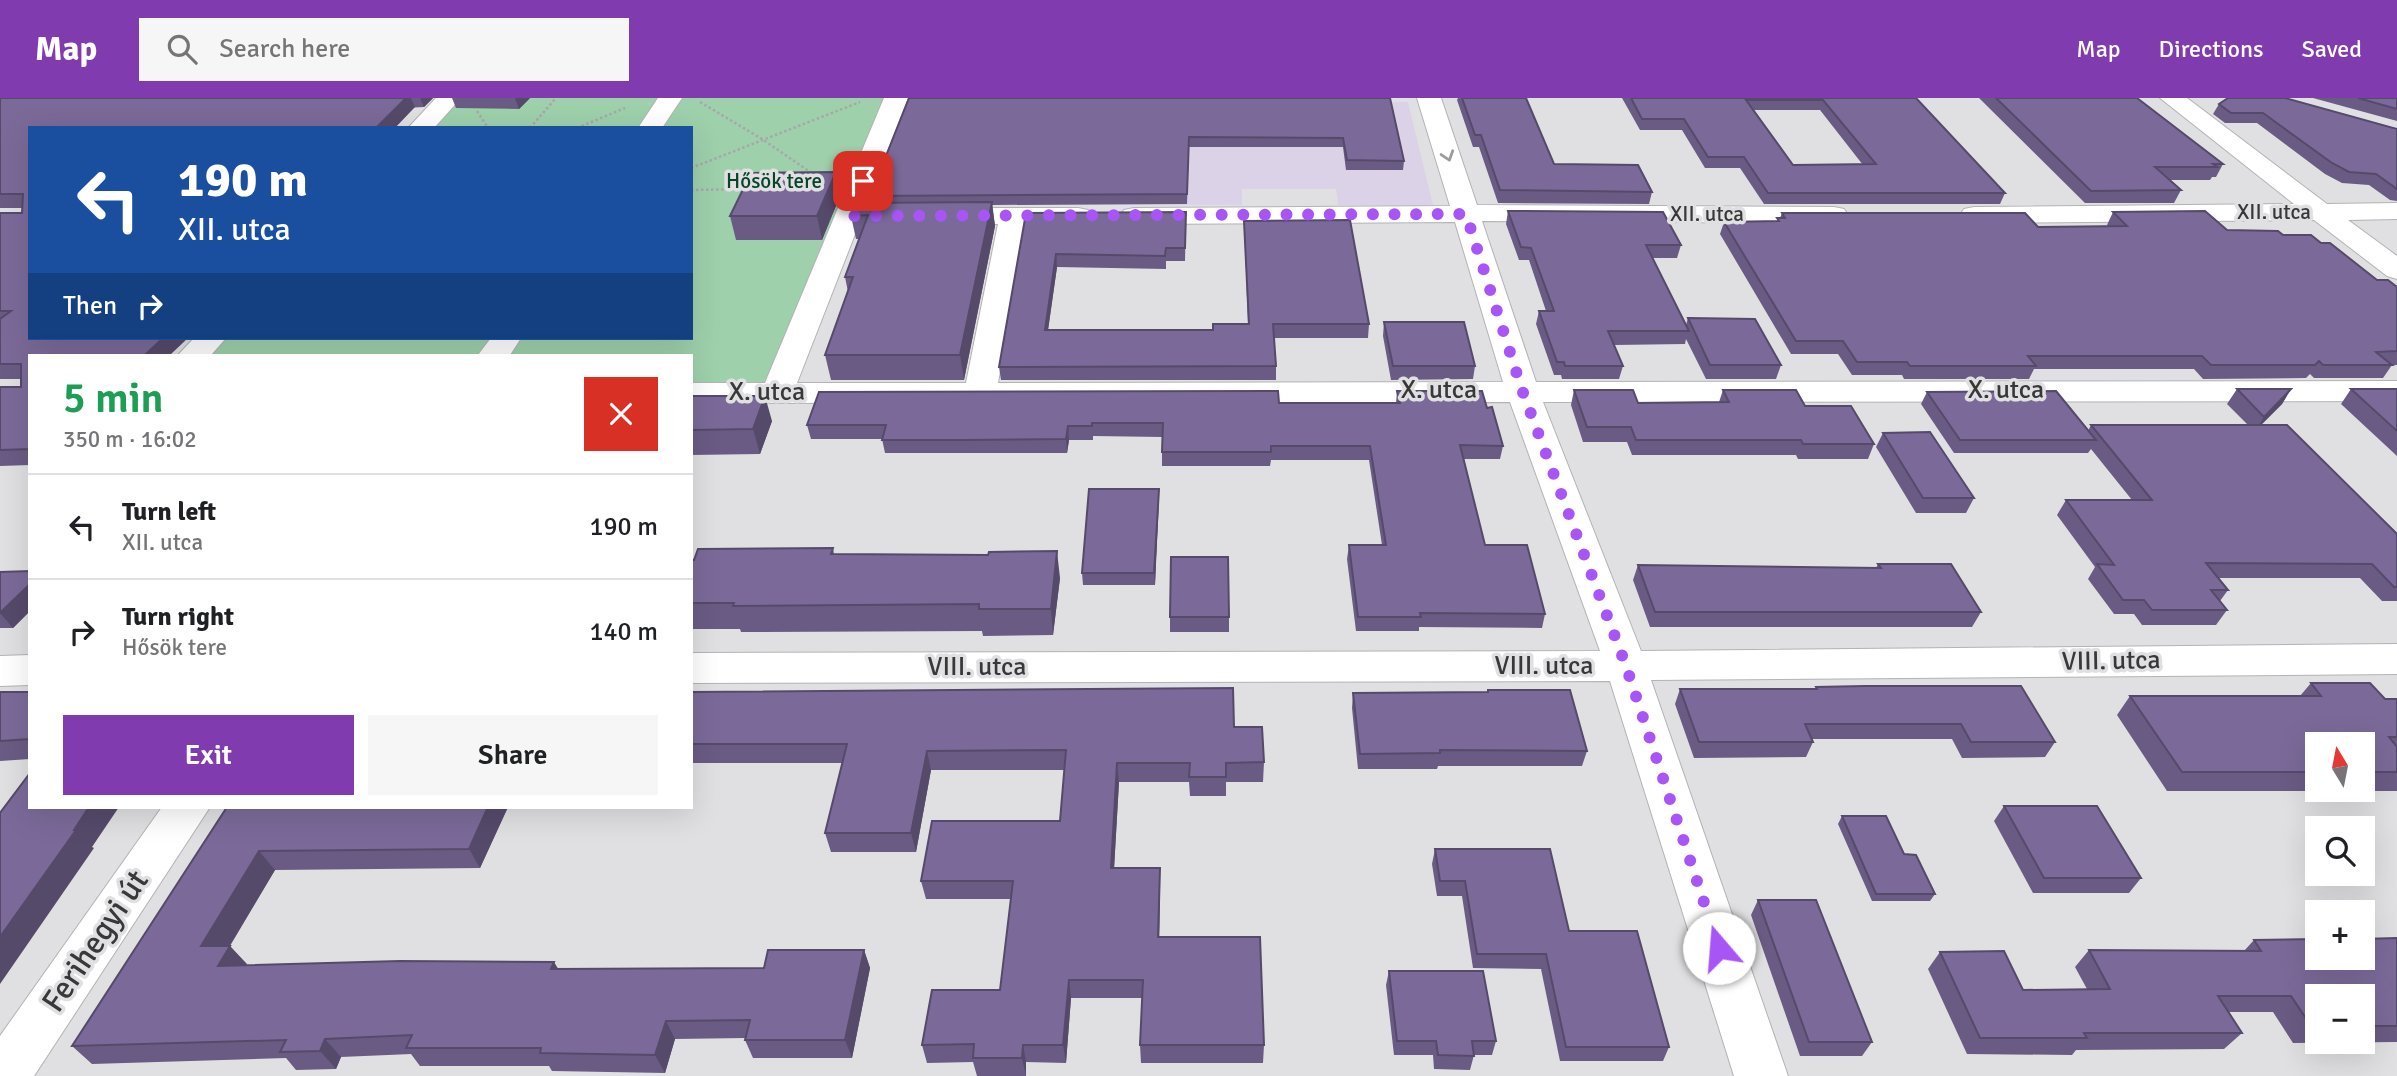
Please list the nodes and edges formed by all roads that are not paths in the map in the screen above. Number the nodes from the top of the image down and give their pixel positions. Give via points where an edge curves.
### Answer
1 (449, 98) edge
2 (670, 98) edge
3 (896, 98) edge
4 (1429, 98) edge
5 (2172, 98) edge
6 (422, 126) edge
7 (651, 126) edge
8 (852, 209) junction
9 (2322, 211) junction
10 (2397, 211) edge
11 (1466, 214) junction
12 (1865, 215) edge
13 (1948, 215) edge
14 (1013, 217) junction
15 (2397, 270) edge
16 (209, 340) edge
17 (195, 354) edge
18 (981, 390) junction
19 (1522, 390) junction
20 (2397, 391) edge
21 (693, 393) edge
22 (777, 393) junction
23 (2397, 659) edge
24 (1626, 666) junction
25 (693, 668) edge
26 (28, 670) edge
27 (0, 671) edge
28 (186, 809) edge
29 (3, 1076) edge
30 (1761, 1076) edge

1 - 6 street
2 - 7 street
3 - 8 street
4 -> 11 street
5 - 9 street
8 - 14 street, XII. utca
8 - 22 street
9 - 10 street, XII. utca
9 - 13 street, XII. utca
9 - 15 street
11 - 12 street, XII. utca
11 - 14 street, XII. utca
11 - 19 street
14 - 18 street
16 - 17 street
18 - 19 street, X. utca
18 - 22 street, X. utca
19 - 20 street, X. utca
19 - 24 street
21 - 22 street, X. utca
23 - 24 street, VIII. utca
24 - 25 street, VIII. utca
24 - 30 street
26 - 27 street
28 - 29 street, Ferihegyi út

